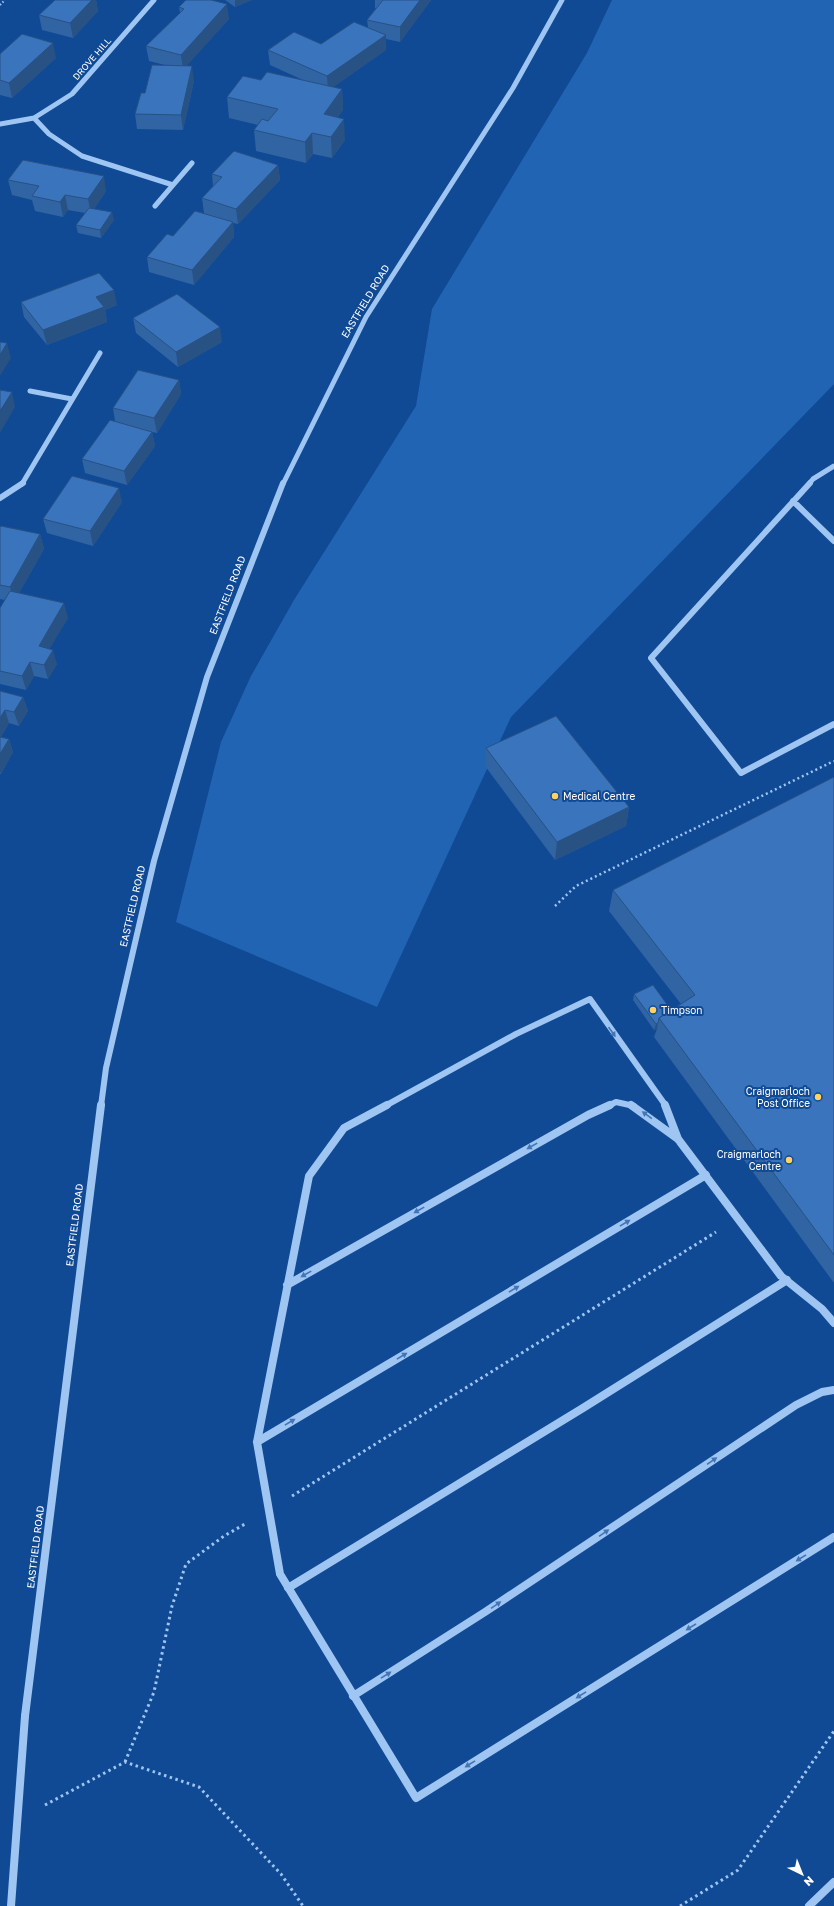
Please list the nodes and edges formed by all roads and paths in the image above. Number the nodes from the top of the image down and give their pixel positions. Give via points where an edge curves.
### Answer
1 (5, 0) edge
2 (154, 0) edge
3 (562, 0) edge
4 (0, 5) edge
5 (34, 118) junction
6 (0, 124) edge
7 (192, 163) dead end
8 (173, 185) junction
9 (155, 206) dead end
10 (100, 353) dead end
11 (30, 391) dead end
12 (72, 399) junction
13 (834, 466) edge
14 (0, 498) edge
15 (793, 501) junction
16 (834, 541) edge
17 (834, 724) edge
18 (834, 761) edge
19 (555, 906) dead end
20 (678, 1139) junction
21 (706, 1175) junction
22 (739, 1218) junction
23 (787, 1280) junction
24 (287, 1285) junction
25 (834, 1323) edge
26 (834, 1390) edge
27 (257, 1442) junction
28 (269, 1511) junction
29 (834, 1537) edge
30 (288, 1588) junction
31 (353, 1696) junction
32 (834, 1730) edge
33 (125, 1762) junction
34 (42, 1806) dead end
35 (834, 1882) edge
36 (11, 1906) edge
37 (303, 1906) edge
38 (680, 1906) edge
39 (809, 1906) edge

1 - 4 path
2 - 5 street, DROVE HILL via 72,94
3 - 36 street, EASTFIELD ROAD, bridge via 514,88 366,317 279,491 207,677 154,861 106,1068 25,1716
5 - 6 street, DROVE HILL
5 - 8 street via 48,134 82,156
7 - 8 street
8 - 9 street
10 - 12 street
11 - 12 street
12 - 14 street via 22,484
13 - 15 street via 814,479
15 - 16 street
15 - 17 street via 651,658 741,773
18 - 19 path via 576,886
20 - 21 street
20 -> 24 street via 633,1105 616,1102 588,1115
24 -> 20 street via 309,1176 344,1128 516,1034 590,999 665,1104
21 - 22 street
27 -> 21 street
22 - 23 street via 781,1276
22 - 28 path
23 - 25 street via 822,1309
23 - 30 street
24 - 27 street
31 -> 26 street via 485,1612 796,1406 822,1392
27 - 28 street
28 - 30 street via 280,1574
28 - 33 path via 224,1536 186,1564 172,1606 154,1692
29 -> 31 street via 416,1798
30 - 31 street
32 - 38 path via 738,1870
33 - 34 path
33 - 37 path via 199,1787 281,1874
35 - 39 street

